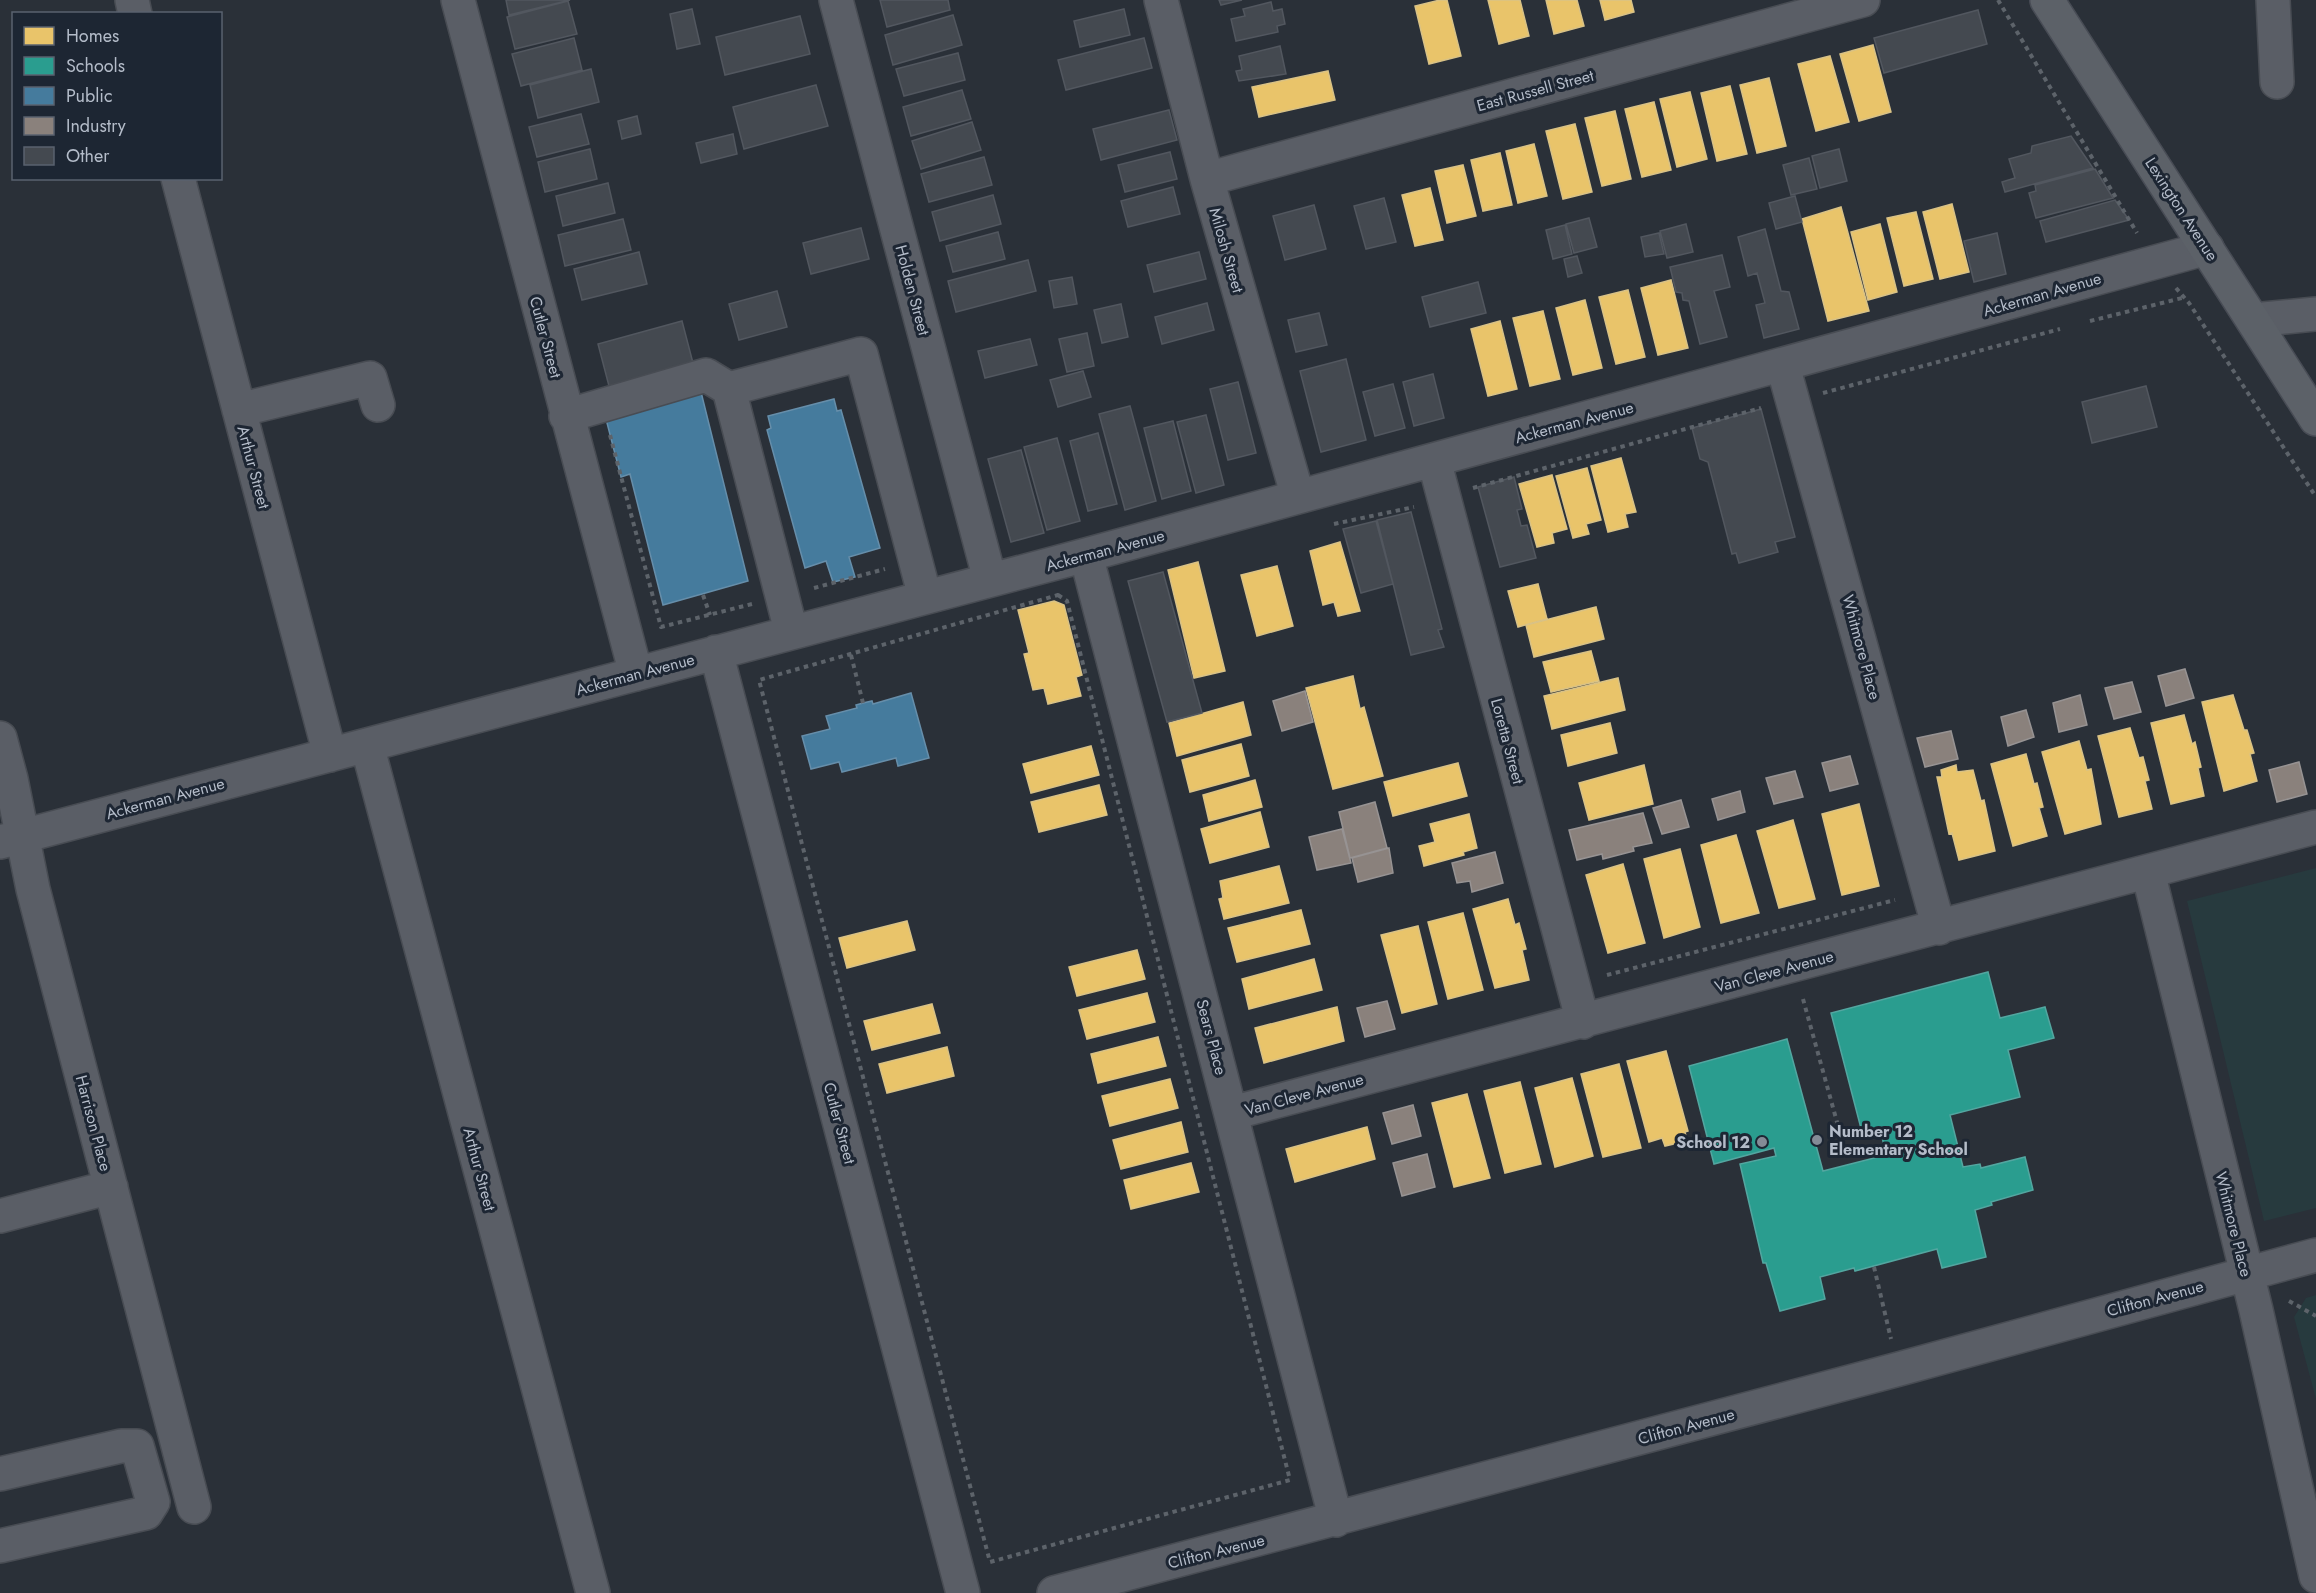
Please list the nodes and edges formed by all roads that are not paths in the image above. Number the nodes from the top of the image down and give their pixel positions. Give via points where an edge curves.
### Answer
1 (458, 0) edge
2 (836, 0) edge
3 (1161, 0) edge
4 (1863, 0) edge
5 (2047, 0) edge
6 (2273, 0) edge
7 (2277, 82) dead end
8 (1207, 179) junction
9 (179, 180) edge
10 (2207, 248) junction
11 (2316, 314) edge
12 (2253, 320) junction
13 (1784, 366) junction
14 (729, 389) junction
15 (378, 405) dead end
16 (239, 410) junction
17 (566, 416) junction
18 (2316, 419) edge
19 (1434, 460) junction
20 (1298, 497) junction
21 (1086, 555) junction
22 (990, 580) junction
23 (925, 597) junction
24 (791, 631) junction
25 (716, 652) junction
26 (636, 674) junction
27 (0, 738) edge
28 (367, 745) junction
29 (330, 755) junction
30 (2316, 827) edge
31 (11, 839) edge
32 (2148, 872) junction
33 (1940, 928) junction
34 (1583, 1022) junction
35 (1232, 1113) junction
36 (111, 1187) junction
37 (0, 1216) edge
38 (2316, 1255) edge
39 (2246, 1273) junction
40 (0, 1474) edge
41 (194, 1507) dead end
42 (1336, 1520) junction
43 (0, 1546) edge
44 (2316, 1576) edge
45 (1125, 1584) edge
46 (593, 1593) edge
47 (963, 1593) edge
48 (1054, 1593) edge

1 - 17 street, Cutler Street
2 - 22 street, Holden Street
3 - 8 street, Milosh Street
4 - 8 street, East Russell Street
5 - 10 main road, Lexington Avenue
6 - 7 street
8 - 20 street, Milosh Street
9 - 16 street, Arthur Street
10 - 12 main road, Lexington Avenue
10 - 13 street, Ackerman Avenue
11 - 12 street
12 - 18 main road, Lexington Avenue
13 - 19 street, Ackerman Avenue
13 - 33 street, Whitmore Place
14 - 17 street via 706,375
14 - 23 street via 861,354
14 - 24 street
15 - 16 street via 370,378
16 - 29 street, Arthur Street
17 - 26 street, Cutler Street
19 - 20 street, Ackerman Avenue
19 - 34 street, Loretta Street
20 - 21 street, Ackerman Avenue
21 - 22 street, Ackerman Avenue
21 - 35 street, Sears Place
22 - 23 street, Ackerman Avenue
23 - 24 street, Ackerman Avenue
24 - 25 street, Ackerman Avenue
25 - 26 street, Ackerman Avenue
25 - 47 street, Cutler Street
26 - 28 street, Ackerman Avenue
27 - 31 street, Harrison Place
28 - 29 street, Ackerman Avenue
28 - 46 street, Arthur Street
29 - 31 street, Ackerman Avenue
30 - 32 street, Van Cleve Avenue
31 - 36 street, Harrison Place via 33,889
32 - 33 street, Van Cleve Avenue
32 - 39 street, Whitmore Place
33 - 34 street, Van Cleve Avenue
34 - 35 street, Van Cleve Avenue
35 - 42 street, Sears Place
36 - 37 street
36 - 41 street, Harrison Place
38 - 39 street, Clifton Avenue
39 - 42 street, Clifton Avenue
39 - 44 street, Whitmore Place
40 - 43 street via 121,1446 137,1446 153,1502 146,1513
42 - 45 street, Clifton Avenue
45 - 48 street, Clifton Avenue

